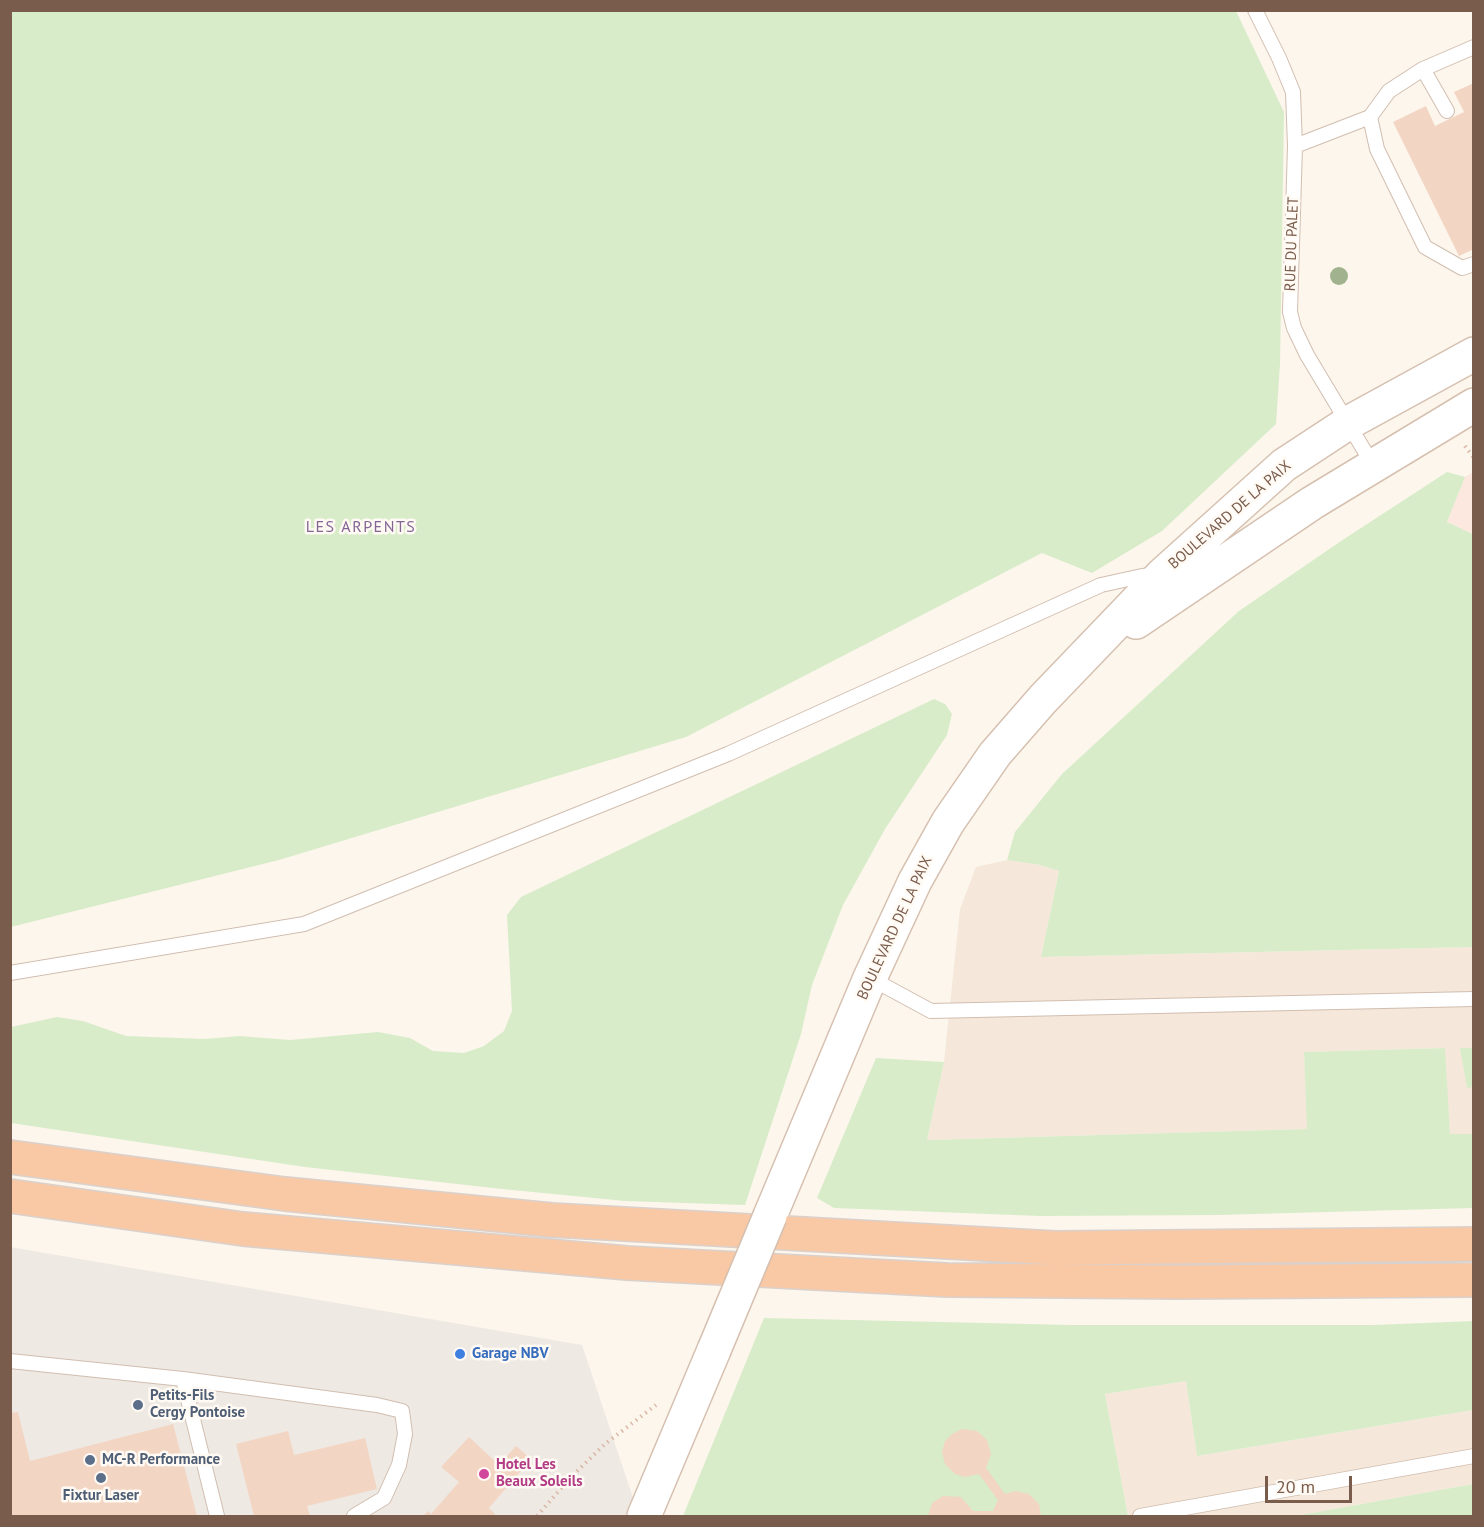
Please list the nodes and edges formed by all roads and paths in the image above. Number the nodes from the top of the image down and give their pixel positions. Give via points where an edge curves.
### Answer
1 (1255, 10) edge
2 (1473, 47) edge
3 (1424, 69) junction
4 (1447, 111) dead end
5 (1370, 117) junction
6 (1295, 146) junction
7 (1473, 264) edge
8 (1473, 354) edge
9 (1473, 405) edge
10 (1348, 423) junction
11 (1373, 465) junction
12 (1208, 573) junction
13 (1163, 574) junction
14 (1072, 670) junction
15 (10, 973) edge
16 (870, 978) junction
17 (1473, 999) edge
18 (10, 1157) edge
19 (10, 1196) edge
20 (1473, 1244) edge
21 (1473, 1280) edge
22 (10, 1361) edge
23 (183, 1378) junction
24 (656, 1411) dead end
25 (1473, 1456) edge
26 (217, 1516) edge
27 (354, 1516) edge
28 (537, 1516) edge
29 (644, 1516) edge
30 (1140, 1516) edge

1 - 6 lane, RUE DU PALET via 1293,92
2 - 3 lane
3 - 4 lane
3 - 5 lane via 1389,91
5 - 6 lane
5 - 7 lane via 1377,149 1425,247 1462,268
6 - 10 lane, RUE DU PALET via 1290,312 1307,355
8 - 10 main road, BOULEVARD DE LA PAIX
9 - 11 main road, BOULEVARD DE LA PAIX
10 - 11 lane, RUE DU PALET
10 - 13 main road, BOULEVARD DE LA PAIX via 1284,465
11 - 12 main road, BOULEVARD DE LA PAIX
12 - 13 lane
12 - 14 main road, BOULEVARD DE LA PAIX
13 - 14 main road, BOULEVARD DE LA PAIX
13 - 15 lane via 1101,585 728,754 304,924
14 - 16 main road, BOULEVARD DE LA PAIX via 1006,740 953,813 915,881
16 - 17 lane via 931,1011
16 - 29 main road, BOULEVARD DE LA PAIX, bridge
18 - 20 highway via 285,1194 552,1220 1056,1248
19 - 21 highway via 243,1229 627,1263 946,1280
22 - 23 lane
23 - 26 lane
23 - 27 lane via 402,1411 405,1434 399,1466 384,1498
24 - 28 path via 661,1401 605,1444
25 - 30 lane

